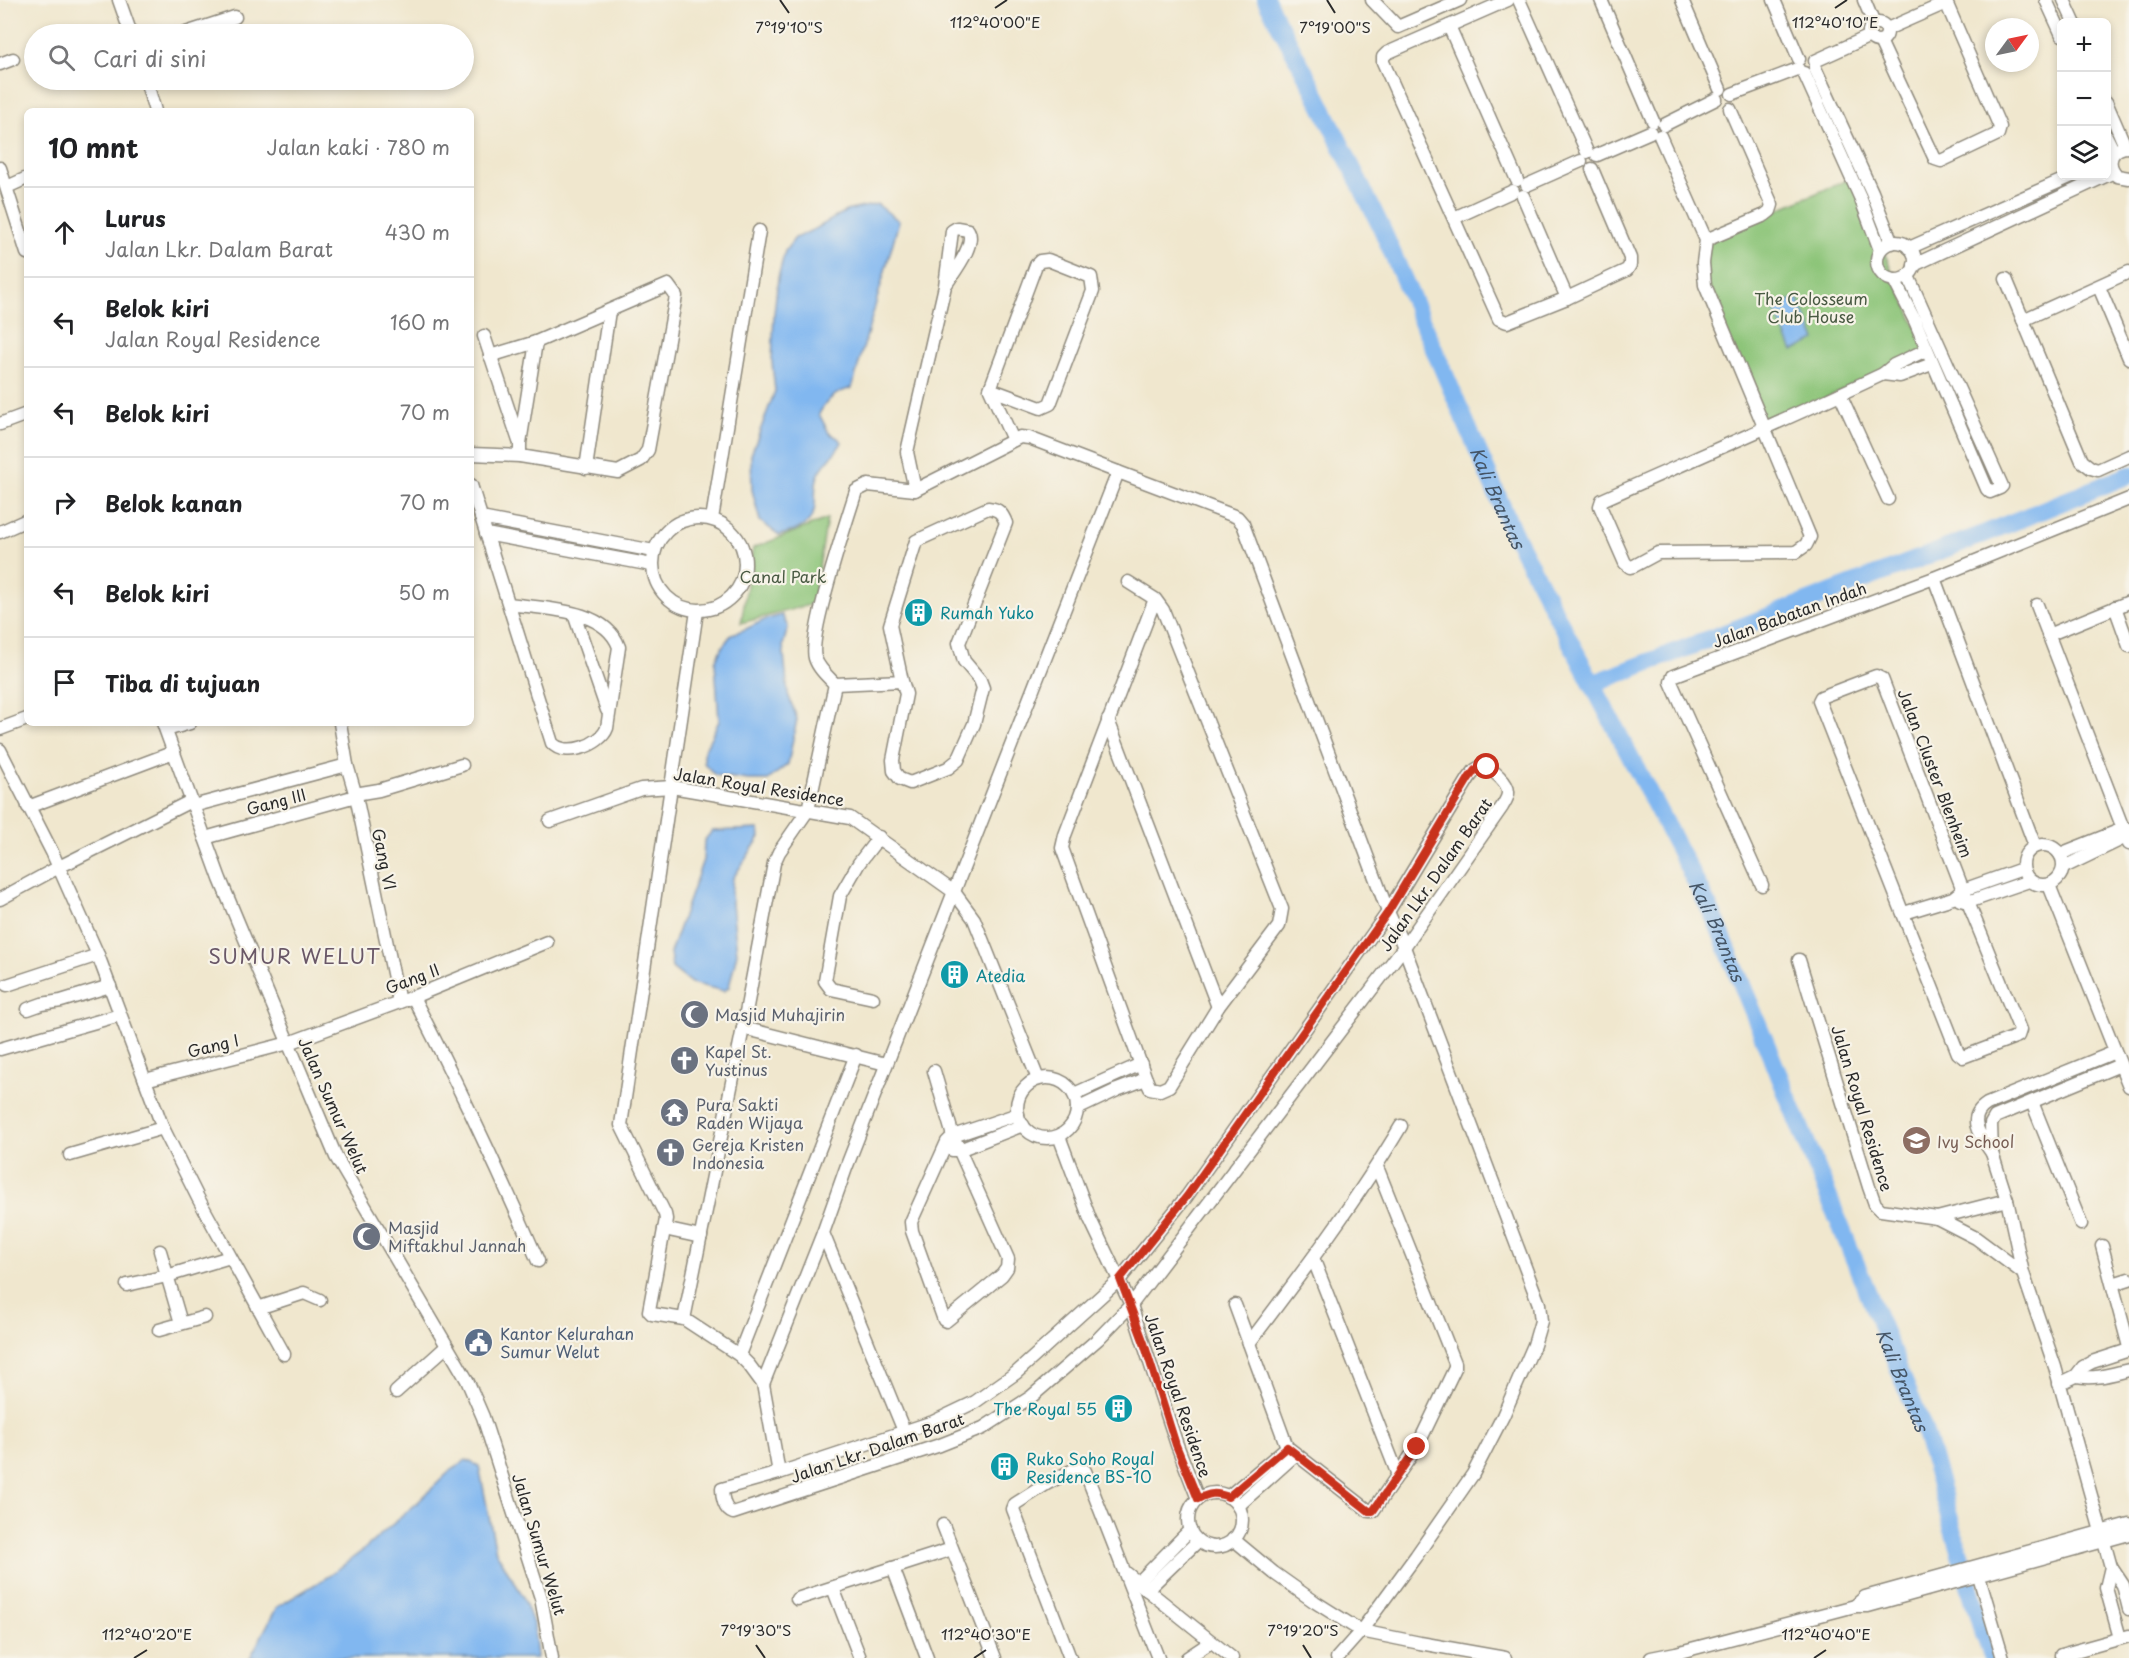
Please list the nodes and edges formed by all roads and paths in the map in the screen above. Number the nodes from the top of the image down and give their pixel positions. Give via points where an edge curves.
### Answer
1 (119, 0) edge
2 (1460, 0) edge
3 (1508, 0) edge
4 (1519, 0) edge
5 (1601, 0) edge
6 (1682, 0) edge
7 (1774, 0) edge
8 (1864, 0) edge
9 (2046, 0) edge
10 (2064, 0) edge
11 (1377, 1) edge
12 (1945, 1) edge
13 (235, 17) dead end
14 (2072, 18) edge
15 (127, 24) edge
16 (214, 24) edge
17 (1874, 24) junction
18 (1449, 26) junction
19 (2057, 26) edge
20 (1887, 29) junction
21 (1875, 38) junction
22 (13, 59) dead end
23 (0, 64) edge
24 (1806, 66) junction
25 (149, 90) edge
26 (1718, 94) junction
27 (154, 108) edge
28 (1730, 109) dead end
29 (2111, 125) edge
30 (1657, 129) junction
31 (2117, 153) edge
32 (1589, 159) junction
33 (0, 168) edge
34 (2114, 172) junction
35 (24, 179) edge
36 (2063, 180) edge
37 (2128, 181) edge
38 (7, 187) junction
39 (1520, 188) junction
40 (1866, 195) junction
41 (1454, 218) junction
42 (759, 231) dead end
43 (1706, 240) junction
44 (24, 243) edge
45 (1892, 243) junction
46 (1909, 248) junction
47 (1880, 250) junction
48 (1911, 270) junction
49 (2129, 272) edge
50 (2006, 279) dead end
51 (1894, 280) junction
52 (945, 286) dead end
53 (2099, 287) junction
54 (1567, 298) junction
55 (609, 311) junction
56 (1927, 316) junction
57 (2023, 320) junction
58 (1914, 321) junction
59 (484, 336) dead end
60 (536, 342) junction
61 (1926, 350) junction
62 (490, 356) junction
63 (2129, 357) edge
64 (1932, 364) junction
65 (1883, 374) junction
66 (1956, 384) junction
67 (990, 389) junction
68 (1943, 389) junction
69 (1840, 394) junction
70 (24, 415) edge
71 (0, 424) edge
72 (1764, 428) junction
73 (1013, 440) junction
74 (520, 450) junction
75 (474, 454) edge
76 (2129, 456) edge
77 (586, 468) junction
78 (1118, 472) junction
79 (915, 490) junction
80 (474, 495) edge
81 (1888, 499) dead end
82 (2129, 499) edge
83 (481, 518) junction
84 (712, 519) junction
85 (24, 521) edge
86 (0, 532) edge
87 (486, 534) junction
88 (654, 551) junction
89 (652, 565) junction
90 (1934, 578) junction
91 (1128, 582) dead end
92 (1155, 598) junction
93 (2129, 602) edge
94 (509, 604) junction
95 (2037, 605) dead end
96 (2115, 607) junction
97 (697, 611) junction
98 (574, 614) junction
99 (2048, 635) junction
100 (2129, 645) edge
101 (902, 681) junction
102 (835, 684) junction
103 (608, 714) junction
104 (24, 719) edge
105 (1108, 720) junction
106 (340, 726) edge
107 (165, 727) edge
108 (0, 729) edge
109 (0, 750) edge
110 (174, 752) junction
111 (347, 765) junction
112 (462, 765) dead end
113 (672, 787) junction
114 (355, 795) junction
115 (192, 804) junction
116 (28, 807) junction
117 (807, 810) junction
118 (550, 821) dead end
119 (2127, 834) edge
120 (879, 837) junction
121 (205, 838) junction
122 (2035, 846) junction
123 (2060, 854) junction
124 (59, 867) junction
125 (2064, 867) junction
126 (2026, 875) junction
127 (1762, 885) dead end
128 (2049, 885) junction
129 (954, 892) junction
130 (1962, 896) junction
131 (0, 898) edge
132 (1388, 912) junction
133 (1904, 913) junction
134 (547, 942) dead end
135 (1404, 947) junction
136 (98, 955) junction
137 (1799, 960) dead end
138 (7, 985) dead end
139 (110, 986) junction
140 (412, 997) junction
141 (873, 998) dead end
142 (399, 1002) junction
143 (1218, 1008) junction
144 (28, 1009) dead end
145 (120, 1015) junction
146 (743, 1028) junction
147 (289, 1043) junction
148 (0, 1049) edge
149 (2115, 1052) junction
150 (855, 1054) junction
151 (886, 1064) junction
152 (1141, 1064) junction
153 (2120, 1065) junction
154 (934, 1071) dead end
155 (1038, 1079) junction
156 (1146, 1079) junction
157 (146, 1080) junction
158 (2129, 1086) edge
159 (1074, 1094) junction
160 (2032, 1102) junction
161 (1077, 1109) junction
162 (1020, 1119) junction
163 (1401, 1126) dead end
164 (163, 1128) junction
165 (953, 1136) junction
166 (1059, 1136) junction
167 (942, 1149) junction
168 (959, 1150) junction
169 (70, 1155) dead end
170 (1994, 1160) junction
171 (1377, 1167) junction
172 (2007, 1200) junction
173 (1937, 1218) junction
174 (2081, 1224) dead end
175 (664, 1229) junction
176 (824, 1233) junction
177 (701, 1237) junction
178 (2102, 1246) dead end
179 (160, 1251) dead end
180 (230, 1257) junction
181 (1313, 1258) junction
182 (538, 1261) dead end
183 (2023, 1273) junction
184 (167, 1276) junction
185 (1120, 1279) junction
186 (2129, 1279) edge
187 (2113, 1284) junction
188 (127, 1285) dead end
189 (320, 1300) dead end
190 (1131, 1305) junction
191 (1235, 1305) dead end
192 (258, 1308) junction
193 (205, 1317) dead end
194 (684, 1319) junction
195 (181, 1323) junction
196 (159, 1330) dead end
197 (1249, 1343) junction
198 (447, 1346) junction
199 (2129, 1348) edge
200 (284, 1354) dead end
201 (739, 1355) junction
202 (2129, 1370) edge
203 (2076, 1376) junction
204 (763, 1384) junction
205 (2059, 1384) junction
206 (396, 1392) dead end
207 (904, 1431) junction
208 (1291, 1451) junction
209 (779, 1473) junction
210 (1398, 1475) junction
211 (1228, 1497) junction
212 (1198, 1499) junction
213 (1238, 1506) junction
214 (2129, 1524) edge
215 (943, 1525) dead end
216 (1190, 1530) junction
217 (2129, 1534) edge
218 (2102, 1536) junction
219 (1233, 1539) junction
220 (1198, 1541) junction
221 (952, 1549) junction
222 (2111, 1567) junction
223 (893, 1568) junction
224 (1125, 1572) junction
225 (1974, 1572) junction
226 (1143, 1587) junction
227 (833, 1588) junction
228 (797, 1599) dead end
229 (2129, 1609) edge
230 (1361, 1630) junction
231 (2124, 1637) edge
232 (1211, 1642) junction
233 (2088, 1653) edge
234 (2061, 1655) dead end
235 (552, 1658) edge
236 (860, 1658) edge
237 (927, 1658) edge
238 (995, 1658) edge
239 (1070, 1658) edge
240 (1158, 1658) edge
241 (1187, 1658) edge
242 (1232, 1658) edge
243 (1337, 1658) edge
244 (1505, 1658) edge
245 (1651, 1658) edge
246 (2003, 1658) edge

1 - 15 street
2 - 11 street via 1398,27
3 - 18 street
4 - 32 street
5 - 30 street
6 - 26 street
7 - 24 street
8 - 17 street
9 - 19 street
10 - 14 street
12 - 20 street
12 - 21 street via 2000,127 1998,134 1941,160 1935,159
13 - 16 street
17 - 20 street
17 - 21 street via 1869,31
18 - 39 street
18 - 41 street via 1387,53 1383,62
20 - 21 street via 1886,36
21 - 24 street
22 - 23 street
24 - 26 street via 1732,94 1727,88
24 - 40 street
25 - 27 street
26 - 30 street
28 - 43 street via 1772,205 1765,215
29 - 31 street
30 - 32 street
30 - 43 street
31 - 34 street via 2110,166
32 - 39 street
32 - 54 street via 1630,265 1627,270
33 - 38 street
34 - 37 street
34 - 48 street
35 - 38 street
36 - 46 street
38 - 44 street
39 - 41 street
39 - 54 street
40 - 45 street
40 - 47 street
41 - 54 street via 1503,322
42 - 84 street
43 - 72 street via 1705,285
45 - 46 street
45 - 47 street
46 - 48 street
47 - 51 street via 1877,265 1881,273
48 - 51 street
48 - 56 street
49 - 53 street
50 - 57 street
51 - 58 street
52 - 79 street via 907,452
53 - 57 street
53 - 63 street
55 - 60 street
55 - 77 street
55 - 77 street via 668,285 676,296 648,450 641,460 618,472
56 - 58 street
56 - 66 street
57 - 76 street via 2082,461 2098,470
58 - 61 street
59 - 62 street
60 - 62 street
60 - 74 street
61 - 64 street
61 - 65 street
62 - 74 street
64 - 65 street via 1900,376
64 - 68 street
65 - 69 street
66 - 68 street
66 - 68 street via 2002,486 1990,492
67 - 67 street via 1041,408 1050,404 1093,291 1091,277 1048,260 1036,265
67 - 73 street
69 - 72 street
69 - 81 street
70 - 71 street
72 - 72 street via 1602,500 1600,506 1625,563 1634,566 1658,553 1796,552 1806,545 1810,537
73 - 78 street via 1029,438
73 - 79 street
74 - 75 street
74 - 77 street
78 - 129 street
78 - 132 street via 1241,520
79 - 102 street via 868,485 856,491 814,645 815,659
80 - 83 street
82 - 90 street, Jalan Babatan Indah
83 - 87 street
83 - 88 street
84 - 88 street via 698,517 670,527
84 - 97 street via 727,527 738,540 745,572 739,588 728,600
85 - 86 street
87 - 89 street
87 - 94 street
88 - 89 street
89 - 97 street via 656,582 666,597 680,607
90 - 122 street
90 - 127 street, Jalan Babatan Indah via 1673,676 1671,682
91 - 92 street
92 - 105 street
92 - 143 street via 1282,909 1280,926
93 - 96 street
94 - 98 street
94 - 103 street via 556,748 571,750 596,742 604,736
95 - 99 street
96 - 99 street
96 - 100 street
97 - 113 street
98 - 103 street
98 - 103 street via 601,623 619,647
99 - 119 street
101 - 101 street via 906,694 894,771 910,783 958,760 974,724 983,688 964,661 959,643 1006,523 996,509 988,508 916,541 891,625
101 - 102 street
102 - 117 street
104 - 108 street
105 - 143 street
105 - 152 street via 1062,848
106 - 111 street, Gang VI
107 - 110 street, Jalan Sumur Welut
109 - 116 street
110 - 115 street, Jalan Sumur Welut
110 - 116 street
111 - 114 street, Gang VI
111 - 115 street
112 - 114 street, Gang III
113 - 117 street, Jalan Royal Residence
113 - 118 street, Jalan Royal Residence via 642,789
113 - 175 street via 621,1125 664,1210
114 - 121 street, Gang III
114 - 142 street, Gang VI
115 - 121 street, Jalan Sumur Welut
115 - 124 street
116 - 124 street
117 - 120 street, Jalan Royal Residence via 850,818
117 - 146 street via 774,863
119 - 123 street
119 - 125 street
120 - 129 street, Jalan Royal Residence
120 - 141 street via 840,896 825,981 831,989
121 - 147 street, Jalan Sumur Welut
122 - 123 street via 2045,845
122 - 126 street via 2022,860
123 - 125 street
124 - 131 street
124 - 136 street
125 - 128 street via 2059,879
126 - 128 street via 2038,886
126 - 130 street
128 - 149 street
129 - 151 street
129 - 155 street, Jalan Royal Residence via 974,919
130 - 133 street
130 - 133 street, Jalan Cluster Blenheim via 2020,1033 1964,1057 1958,1053
130 - 133 street, Jalan Cluster Blenheim via 1882,679 1876,676 1819,701
132 - 135 street
132 - 135 street, Jalan Lkr. Dalam Barat via 1469,778 1475,770 1487,767 1506,784 1506,801
132 - 185 street, Jalan Lkr. Dalam Barat via 1187,1196
134 - 140 street, Gang II
135 - 190 street, Jalan Lkr. Dalam Barat
135 - 230 street via 1539,1304 1541,1321 1503,1416 1473,1474
136 - 138 street
136 - 139 street
137 - 173 street, Jalan Royal Residence via 1875,1204 1886,1212
139 - 144 street
139 - 145 street
140 - 142 street, Gang II
140 - 182 street via 498,1169
142 - 147 street, Gang II
143 - 156 street via 1169,1086 1160,1090 1150,1088
145 - 148 street
145 - 157 street
146 - 150 street
146 - 177 street
147 - 157 street, Gang I
147 - 198 street, Jalan Sumur Welut via 336,1157
149 - 153 street
149 - 170 street via 1979,1109 1976,1124
150 - 151 street
150 - 201 street
151 - 176 street
152 - 156 street
152 - 159 street
153 - 158 street
153 - 160 street
154 - 165 street
155 - 159 street via 1059,1080
155 - 162 street via 1021,1092
156 - 161 street
157 - 164 street
159 - 161 street
160 - 170 street via 1992,1120
160 - 174 street
161 - 166 street via 1075,1120
162 - 165 street
162 - 166 street via 1033,1134
162 - 168 street
163 - 171 street
164 - 169 street
164 - 180 street
165 - 167 street
165 - 168 street
166 - 185 street, Jalan Royal Residence via 1090,1219
167 - 168 street
167 - 168 street via 911,1222 946,1321 1002,1275 1008,1259
170 - 172 street
171 - 181 street
171 - 210 street via 1455,1363 1454,1373 1417,1447
172 - 173 street, Jalan Royal Residence
172 - 183 street
173 - 183 street, Jalan Royal Residence via 1976,1238
175 - 177 street
175 - 194 street via 649,1311
176 - 204 street
176 - 207 street
177 - 194 street
178 - 187 street
179 - 184 street
180 - 184 street
180 - 192 street
181 - 197 street
181 - 210 street
183 - 205 street
184 - 188 street
184 - 195 street
185 - 190 street, Jalan Royal Residence
185 - 207 street, Jalan Lkr. Dalam Barat via 1016,1373 975,1402
186 - 187 street
187 - 199 street
189 - 192 street via 304,1293
190 - 209 street, Jalan Lkr. Dalam Barat via 1031,1397 983,1428 733,1513 726,1509 722,1490
190 - 212 street, Jalan Royal Residence via 1176,1445
191 - 197 street
192 - 200 street
193 - 195 street
194 - 201 street
195 - 196 street
197 - 208 street
198 - 206 street
198 - 235 street, Jalan Sumur Welut via 483,1417 542,1598
199 - 203 street via 2092,1362
201 - 204 street
202 - 203 street via 2098,1377
203 - 205 street
204 - 209 street
205 - 218 street
207 - 209 street, Jalan Lkr. Dalam Barat
208 - 210 street via 1369,1511 1377,1508
208 - 211 street
208 - 213 street
211 - 212 street via 1218,1493
211 - 213 street
212 - 216 street via 1190,1508
213 - 219 street via 1241,1524
214 - 218 street
215 - 221 street
216 - 220 street
216 - 226 street
217 - 218 street
218 - 222 street
218 - 225 street
219 - 220 street via 1216,1547
219 - 230 street via 1315,1602
220 - 226 street
221 - 223 street
221 - 238 street
222 - 229 street via 2123,1585
222 - 231 street via 2106,1588
223 - 227 street
223 - 237 street
224 - 226 street
224 - 239 street via 1083,1468 1048,1483 1013,1506
224 - 240 street
225 - 245 street via 1880,1598 1865,1597 1855,1606
225 - 246 street
226 - 232 street
227 - 228 street
227 - 236 street
230 - 243 street
230 - 244 street
231 - 233 street
232 - 241 street
232 - 242 street
233 - 234 street

